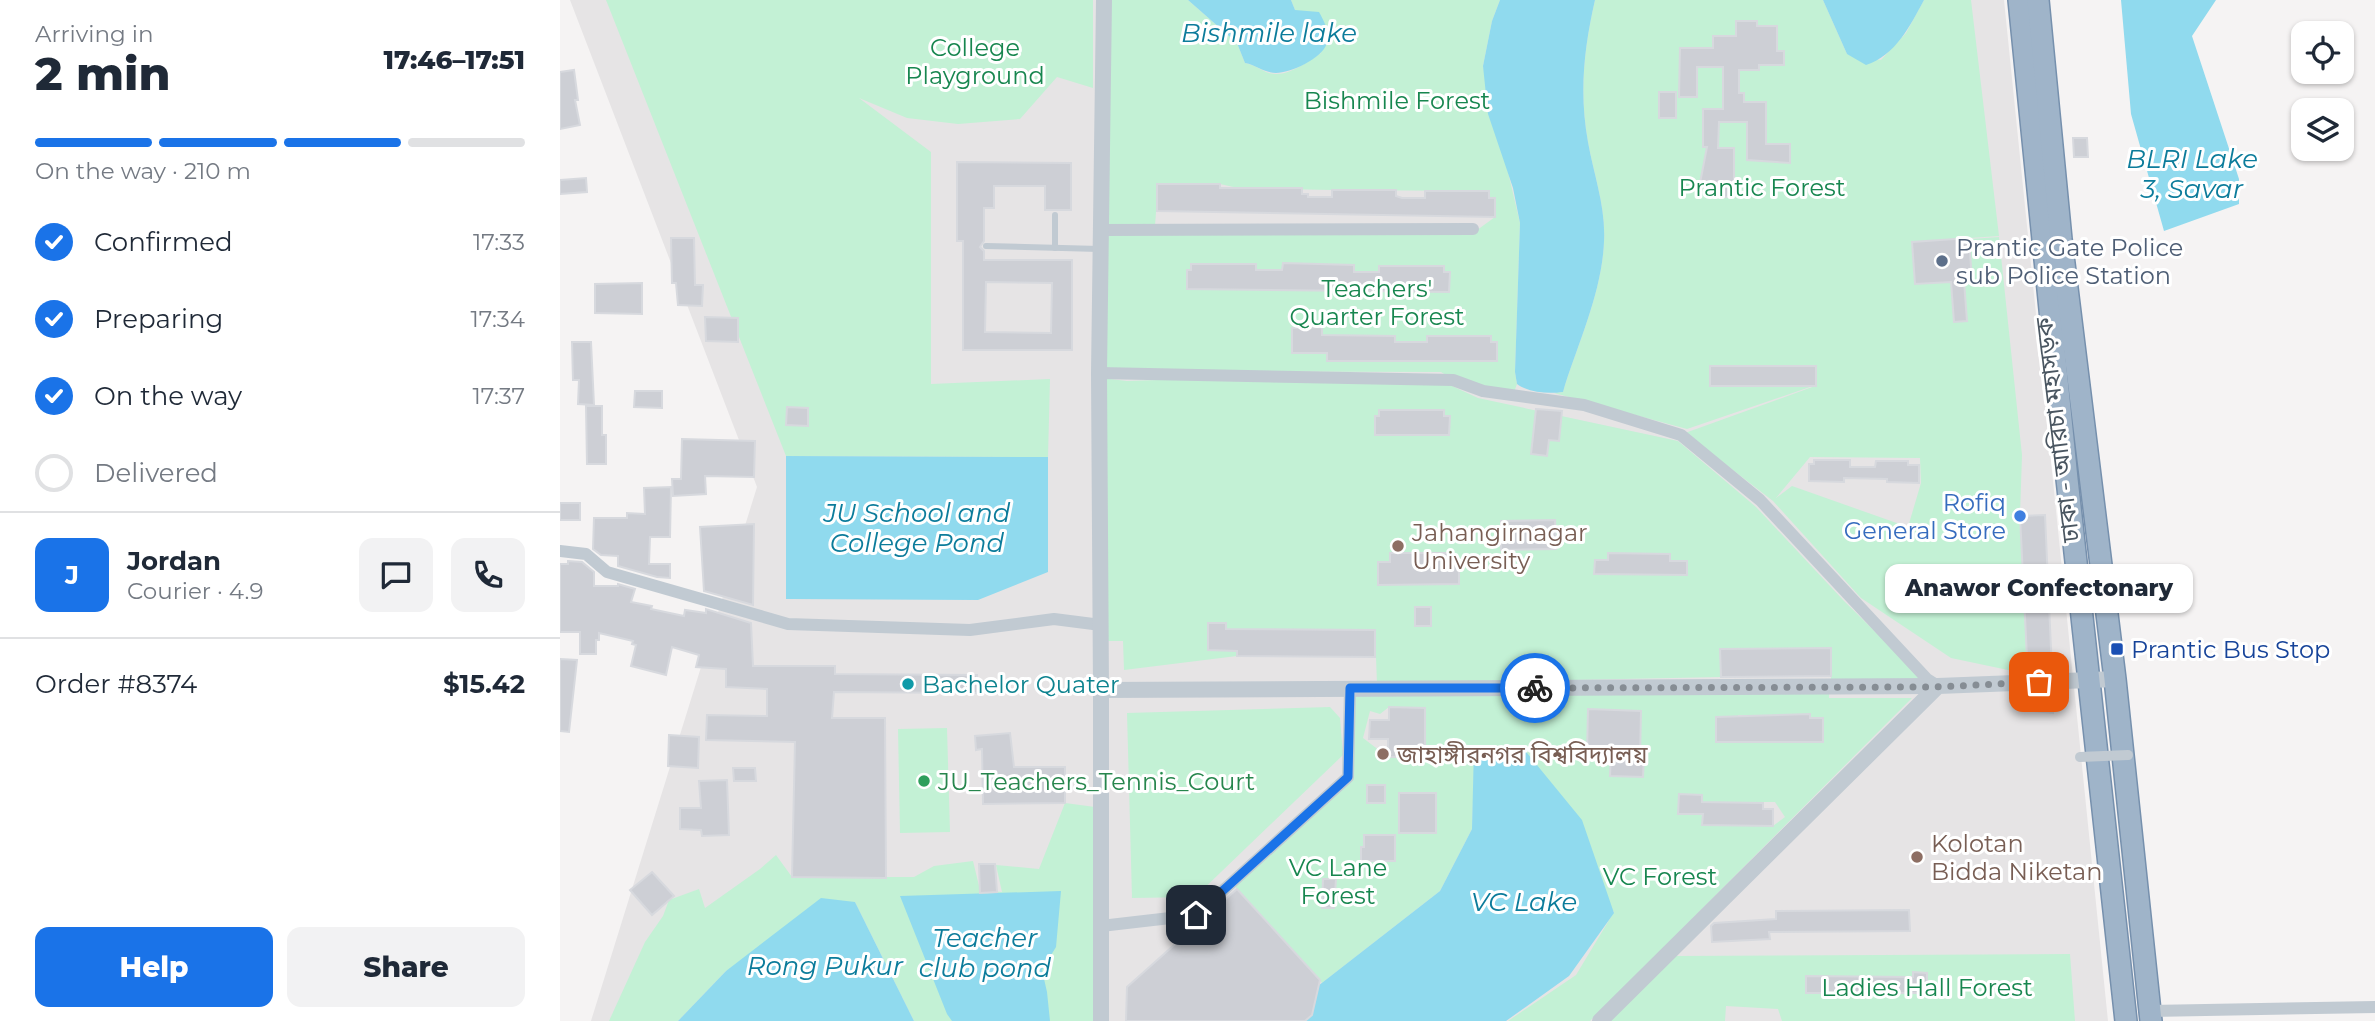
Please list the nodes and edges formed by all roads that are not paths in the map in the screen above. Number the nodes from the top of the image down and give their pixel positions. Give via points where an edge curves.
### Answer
1 (1104, 0) edge
2 (2019, 0) edge
3 (2038, 0) edge
4 (1055, 215) dead end
5 (1473, 229) dead end
6 (1101, 230) junction
7 (986, 246) dead end
8 (1055, 248) junction
9 (1101, 249) junction
10 (1099, 373) junction
11 (560, 551) edge
12 (1101, 625) junction
13 (2115, 679) junction
14 (2089, 680) junction
15 (1938, 686) junction
16 (1350, 688) junction
17 (1101, 690) junction
18 (2128, 755) dead end
19 (2080, 757) dead end
20 (1101, 926) junction
21 (2375, 1007) edge
22 (2150, 1016) edge
23 (1101, 1021) edge
24 (1600, 1021) edge
25 (2126, 1021) edge

1 - 6 street
2 - 14 highway, ঢাকা - আরিচা মহাসড়ক
3 - 13 highway, ঢাকা - আরিচা মহাসড়ক via 2061,239
4 - 8 lane
5 - 6 street
6 - 9 street
7 - 8 lane
8 - 9 lane
9 - 10 street
10 - 12 street
10 - 15 street via 1453,380 1483,391 1584,405 1681,435 1760,500
11 - 12 street via 586,554 607,572 788,624 970,630 1054,619
12 - 17 street
13 - 14 street
13 - 22 highway, ঢাকা - আরিচা মহাসড়ক
14 - 15 street
14 - 25 highway, ঢাকা - আরিচা মহাসড়ক
15 - 16 street
15 - 24 street
16 - 17 street
16 - 20 street via 1348,777 1196,915
17 - 20 street
18 - 19 street, bridge
20 - 23 street
21 - 22 street

